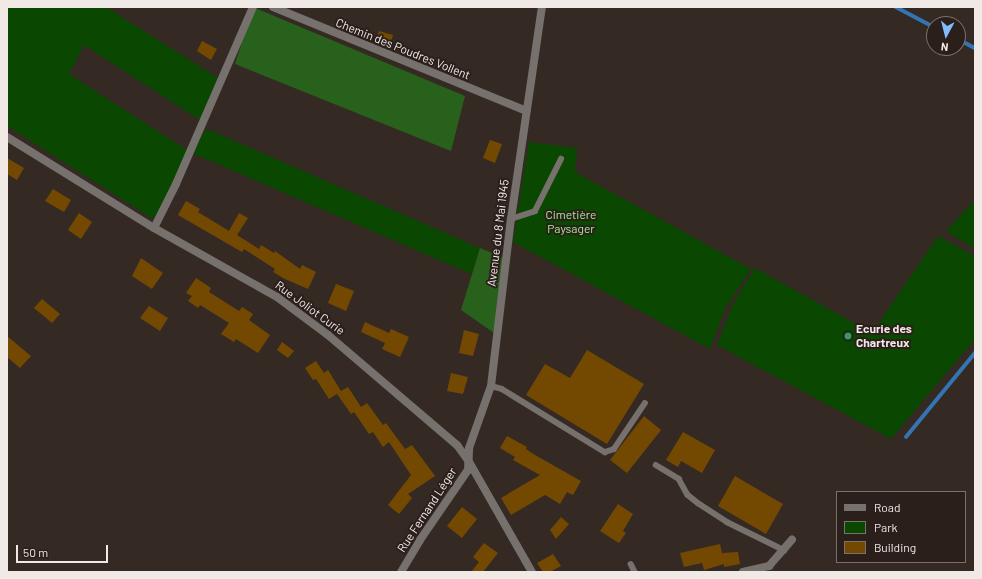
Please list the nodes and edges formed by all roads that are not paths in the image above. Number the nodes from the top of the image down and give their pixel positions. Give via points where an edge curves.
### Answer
1 (253, 7) edge
2 (273, 7) edge
3 (542, 7) edge
4 (526, 111) junction
5 (7, 136) edge
6 (561, 159) dead end
7 (511, 219) junction
8 (154, 228) junction
9 (491, 386) junction
10 (645, 403) dead end
11 (468, 460) junction
12 (656, 465) dead end
13 (792, 540) dead end
14 (784, 550) junction
15 (631, 564) dead end
16 (401, 572) edge
17 (532, 572) edge
18 (635, 572) edge
19 (743, 572) edge

1 - 8 street via 176,184
2 - 4 street, Chemin des Poudres Vollent
3 - 4 street, Avenue du 8 Mai 1945
4 - 7 street, Avenue du 8 Mai 1945
5 - 8 street, Rue Joliot Curie
6 - 7 lane via 535,211
7 - 9 street, Avenue du 8 Mai 1945
8 - 11 street, Rue Joliot Curie via 277,296 437,426
9 - 10 lane via 502,389 605,452 614,449
9 - 11 street, Avenue du 8 Mai 1945 via 469,448
11 - 16 street, Rue Fernand Léger via 468,470
11 - 17 street, Rue Joliot Curie
12 - 14 lane via 679,479 688,495 698,503 727,522
13 - 14 street
14 - 19 street via 769,566
15 - 18 lane

